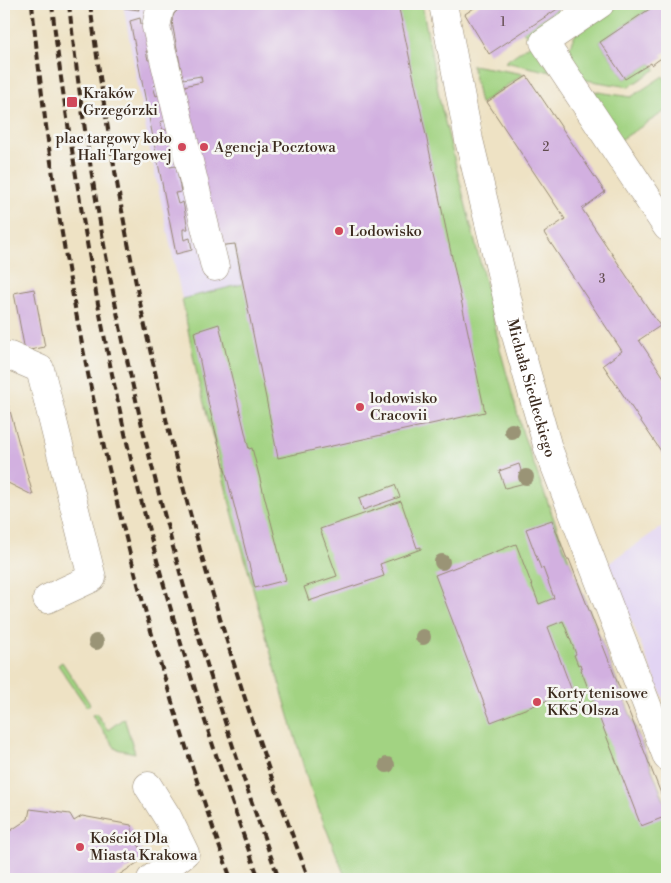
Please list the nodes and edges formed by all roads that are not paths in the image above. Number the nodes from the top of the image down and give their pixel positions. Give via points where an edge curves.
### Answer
1 (163, 4) edge
2 (443, 4) edge
3 (600, 4) edge
4 (667, 227) edge
5 (215, 267) dead end
6 (11, 357) edge
7 (47, 599) dead end
8 (667, 757) edge
9 (148, 786) dead end
10 (160, 877) edge

1 - 5 street via 156,27
2 - 8 street, Michała Siedleckiego via 469,140 517,339 548,448
3 - 4 street via 544,42
6 - 7 street via 40,369 92,578
9 - 10 street via 185,853

